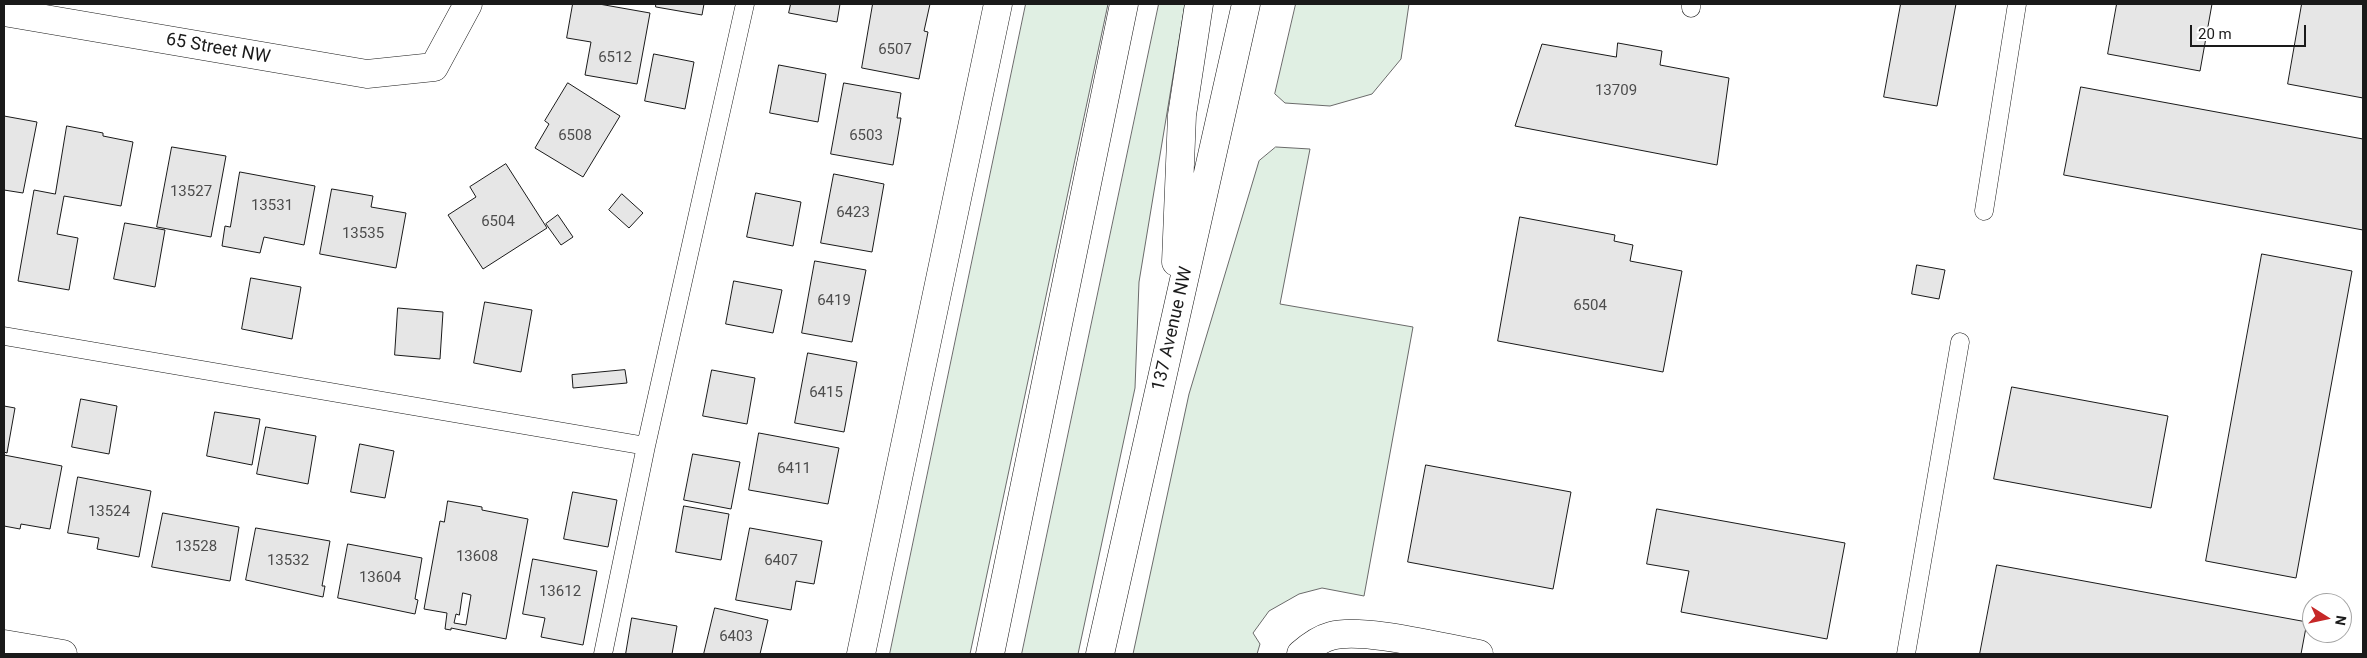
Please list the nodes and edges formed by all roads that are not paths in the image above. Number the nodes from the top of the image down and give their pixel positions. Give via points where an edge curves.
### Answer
1 (468, 4) edge
2 (745, 4) edge
3 (998, 4) edge
4 (1124, 4) edge
5 (1198, 4) edge
6 (2017, 4) edge
7 (1246, 6) edge
8 (4, 12) edge
9 (1984, 211) dead end
10 (1173, 329) junction
11 (4, 336) edge
12 (1960, 342) dead end
13 (646, 446) junction
14 (4, 644) edge
15 (1304, 651) edge
16 (64, 654) edge
17 (604, 654) edge
18 (861, 654) edge
19 (990, 654) edge
20 (1100, 654) edge
21 (1479, 654) edge
22 (1906, 654) edge

1 - 8 main road, 65 Street NW via 434,67 367,74
2 - 13 lane
3 - 18 main road
4 - 19 main road
5 - 10 main road via 1182,115
6 - 9 lane
7 - 10 main road, 137 Avenue NW
10 - 20 main road, 137 Avenue NW
11 - 13 lane
12 - 22 lane
13 - 17 lane
14 - 16 main road
15 - 21 main road via 1330,636 1367,634

